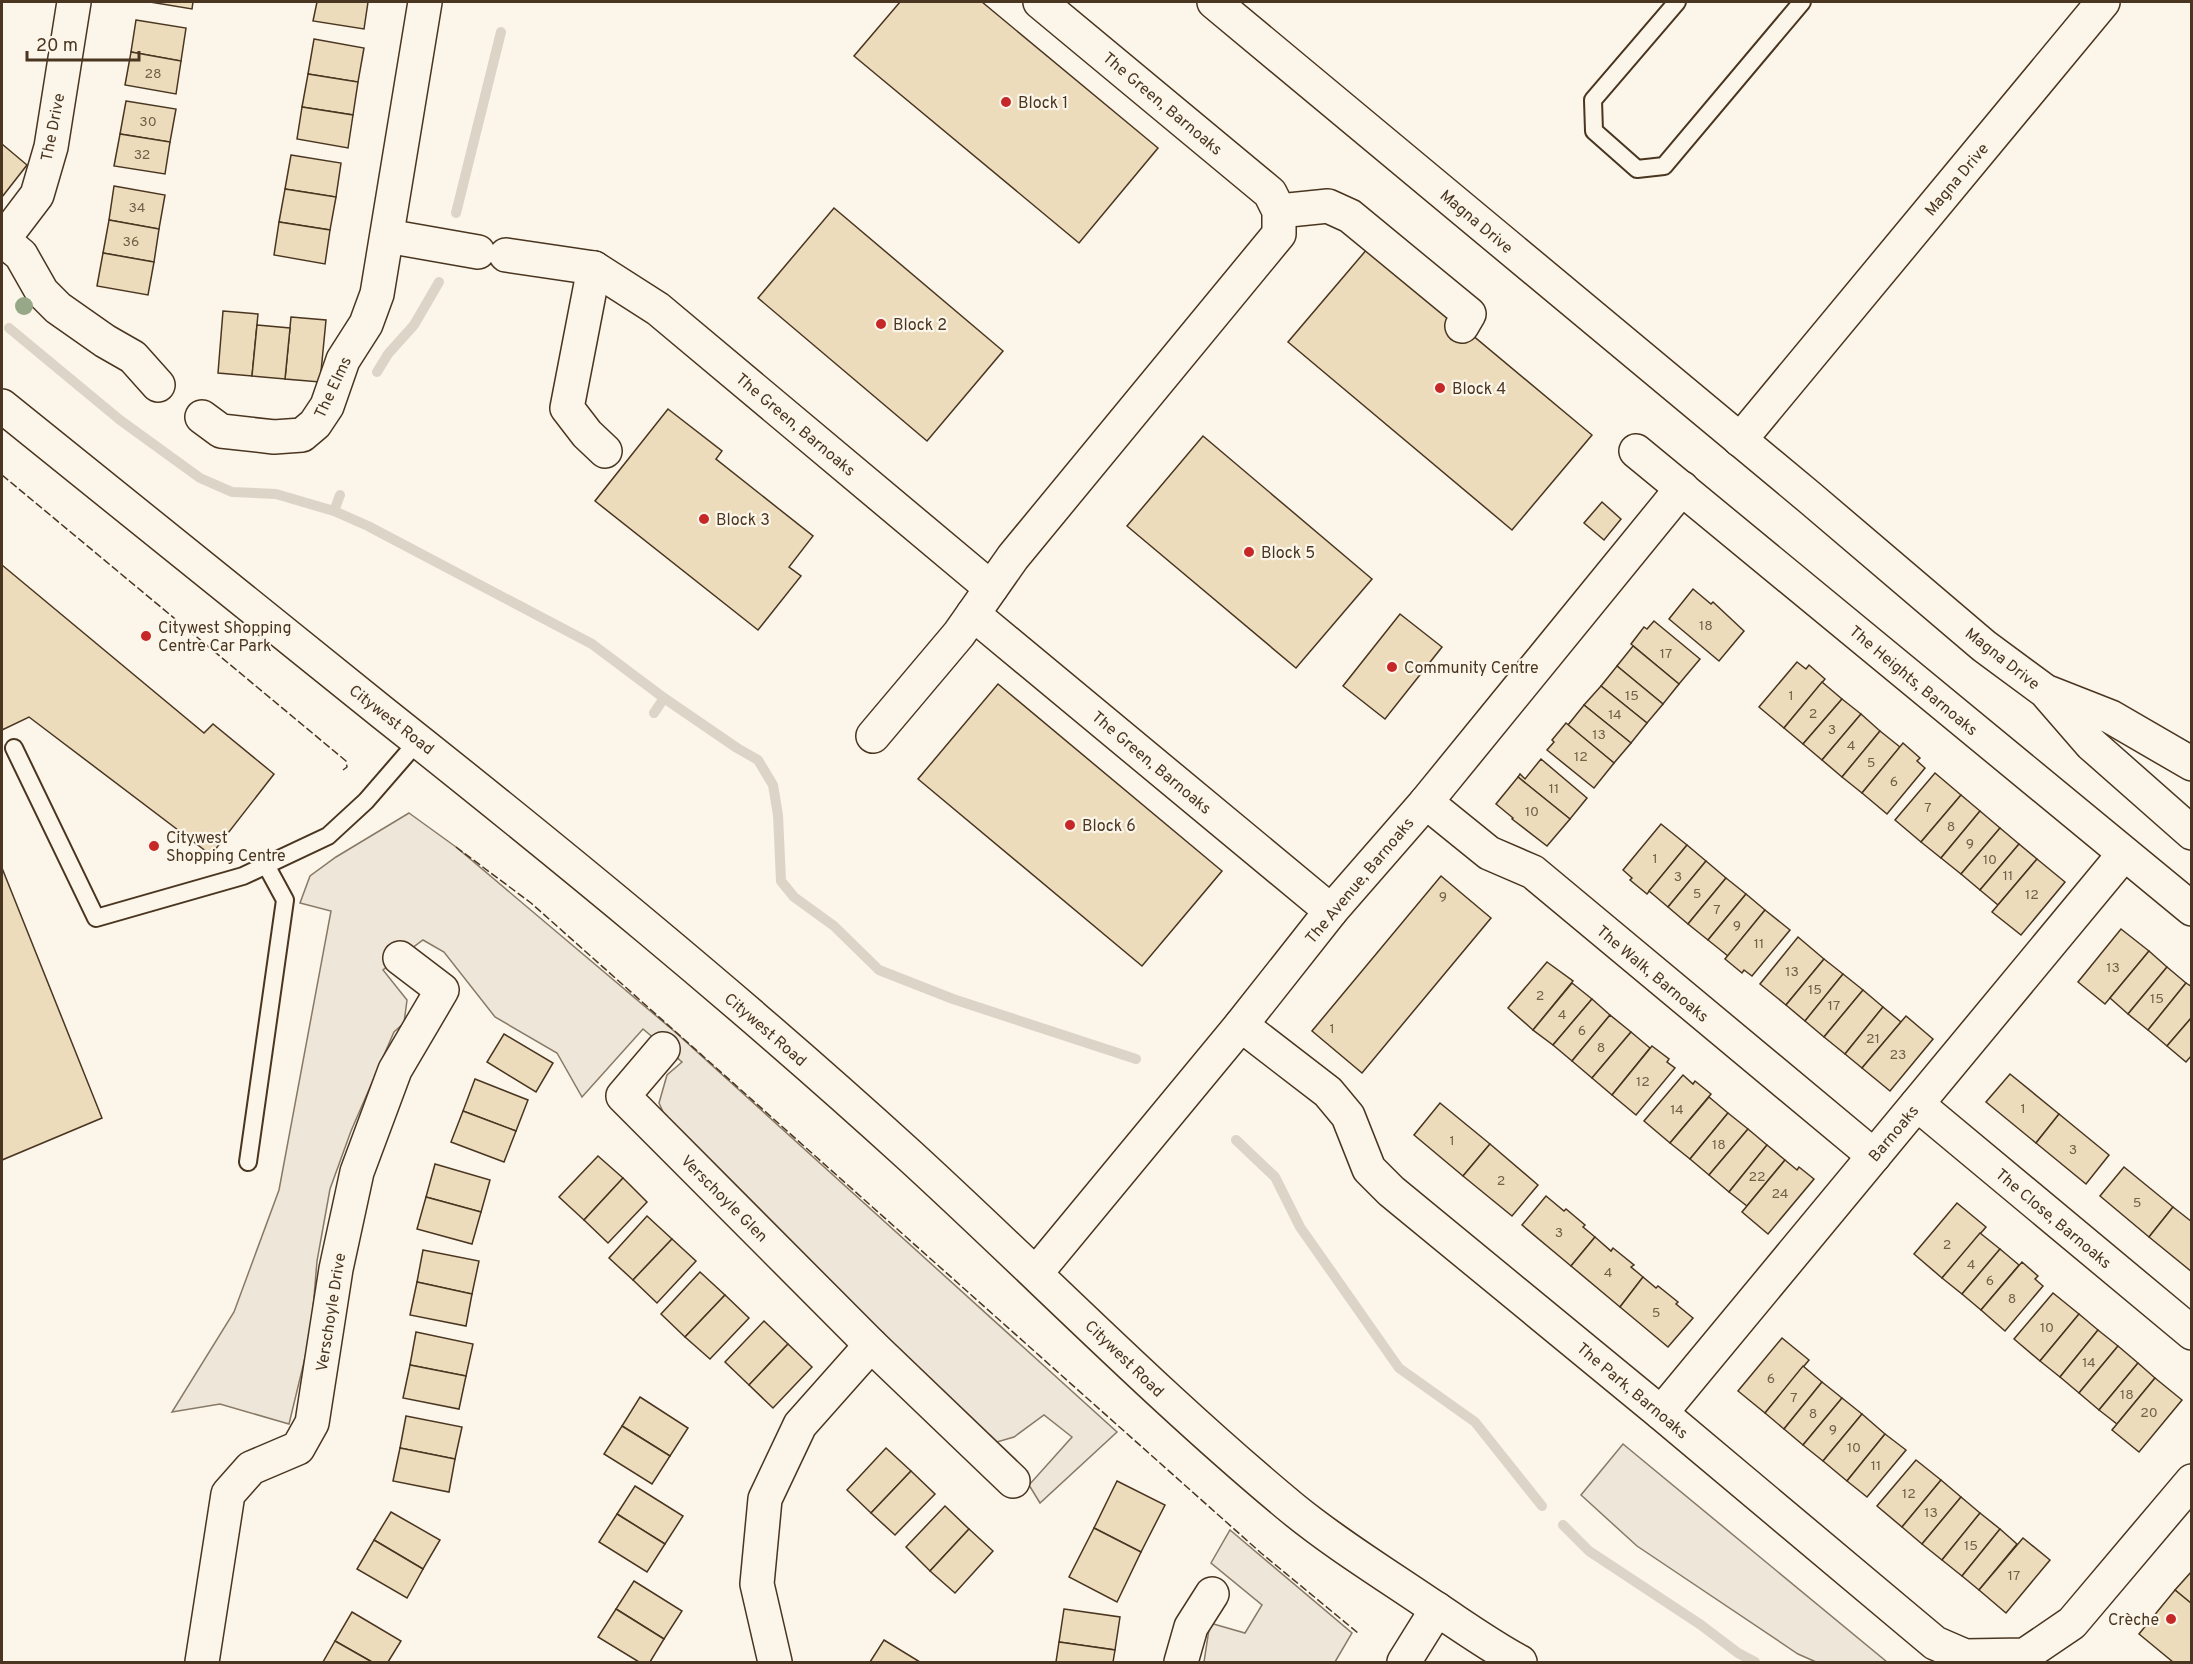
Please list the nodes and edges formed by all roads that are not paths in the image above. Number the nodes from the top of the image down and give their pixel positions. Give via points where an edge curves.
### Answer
1 (74, 2) edge
2 (425, 2) edge
3 (1040, 2) edge
4 (1214, 2) edge
5 (1677, 2) edge
6 (1802, 2) edge
7 (2103, 2) edge
8 (1279, 211) junction
9 (387, 236) junction
10 (2, 241) edge
11 (594, 268) junction
12 (1462, 326) dead end
13 (158, 385) dead end
14 (2, 406) edge
15 (202, 417) dead end
16 (1740, 440) junction
17 (605, 451) dead end
18 (1636, 451) dead end
19 (1682, 488) junction
20 (982, 601) junction
21 (2046, 691) junction
22 (873, 736) dead end
23 (418, 741) junction
24 (14, 747) dead end
25 (2192, 764) edge
26 (1426, 802) junction
27 (2192, 833) edge
28 (2124, 854) junction
29 (266, 865) junction
30 (2192, 909) edge
31 (1331, 911) junction
32 (400, 958) dead end
33 (1241, 1025) junction
34 (663, 1048) dead end
35 (1917, 1104) junction
36 (1874, 1156) junction
37 (248, 1162) dead end
38 (1036, 1273) junction
39 (2192, 1333) edge
40 (871, 1345) junction
41 (1661, 1413) junction
42 (1013, 1481) dead end
43 (2192, 1481) edge
44 (1212, 1594) dead end
45 (1437, 1609) junction
46 (202, 1662) edge
47 (775, 1662) edge
48 (1181, 1662) edge
49 (1404, 1662) edge
50 (1520, 1662) edge

1 - 10 street, The Drive via 51,147 37,195
2 - 9 street, The Elms
3 - 8 street, The Green, Barnoaks via 1270,193
4 - 16 street, Magna Drive
5 - 6 lane via 1593,100 1594,131 1637,169 1664,166
7 - 16 street, Magna Drive
8 - 12 street via 1328,206 1350,216 1469,314
8 - 20 street via 1279,234 1021,548
9 - 11 street, The Green, Barnoaks
9 - 15 street, The Elms via 377,294 366,324 343,360 327,406 315,424 302,435 274,437 221,431
10 - 13 street via 21,255 42,292 58,308 133,357
11 - 17 street via 567,408
11 - 20 street, The Green, Barnoaks via 658,309
14 - 23 street, Citywest Road
16 - 21 street, Magna Drive via 1984,646
18 - 19 street, The Heights, Barnoaks
19 - 26 street, The Avenue, Barnoaks
19 - 28 street, The Heights, Barnoaks
20 - 22 street
20 - 31 street, The Green, Barnoaks
21 - 25 street, Magna Drive via 2111,717
21 - 27 street, Magna Drive via 2091,744
23 - 29 lane via 366,801 328,836
23 - 38 street, Citywest Road via 765,1027
24 - 29 lane via 96,918 243,876
26 - 31 street, The Avenue, Barnoaks
26 - 36 street, The Walk, Barnoaks via 1489,853 1533,872
28 - 30 street, The Heights, Barnoaks
28 - 35 street, Barnoaks
29 - 37 lane via 285,900
31 - 33 street, The Avenue, Barnoaks
32 - 46 street, Verschoyle Drive via 442,990 395,1070 357,1172 336,1269 312,1423 298,1448 251,1468 228,1494
33 - 38 street, The Avenue, Barnoaks
33 - 41 street, The Park, Barnoaks via 1328,1092 1348,1116 1369,1169 1391,1191
34 - 40 street, Verschoyle Glen via 623,1096
35 - 36 street, Barnoaks
35 - 39 street, The Close, Barnoaks
36 - 41 street, Barnoaks
38 - 45 street, Citywest Road via 1167,1398 1294,1509
40 - 42 street, Verschoyle Glen
40 - 47 street via 800,1425 765,1499 758,1584
41 - 43 street, The Park, Barnoaks via 1935,1643 1965,1656 2025,1656 2072,1623
44 - 48 street via 1191,1627
45 - 49 street
45 - 50 street, Citywest Road

